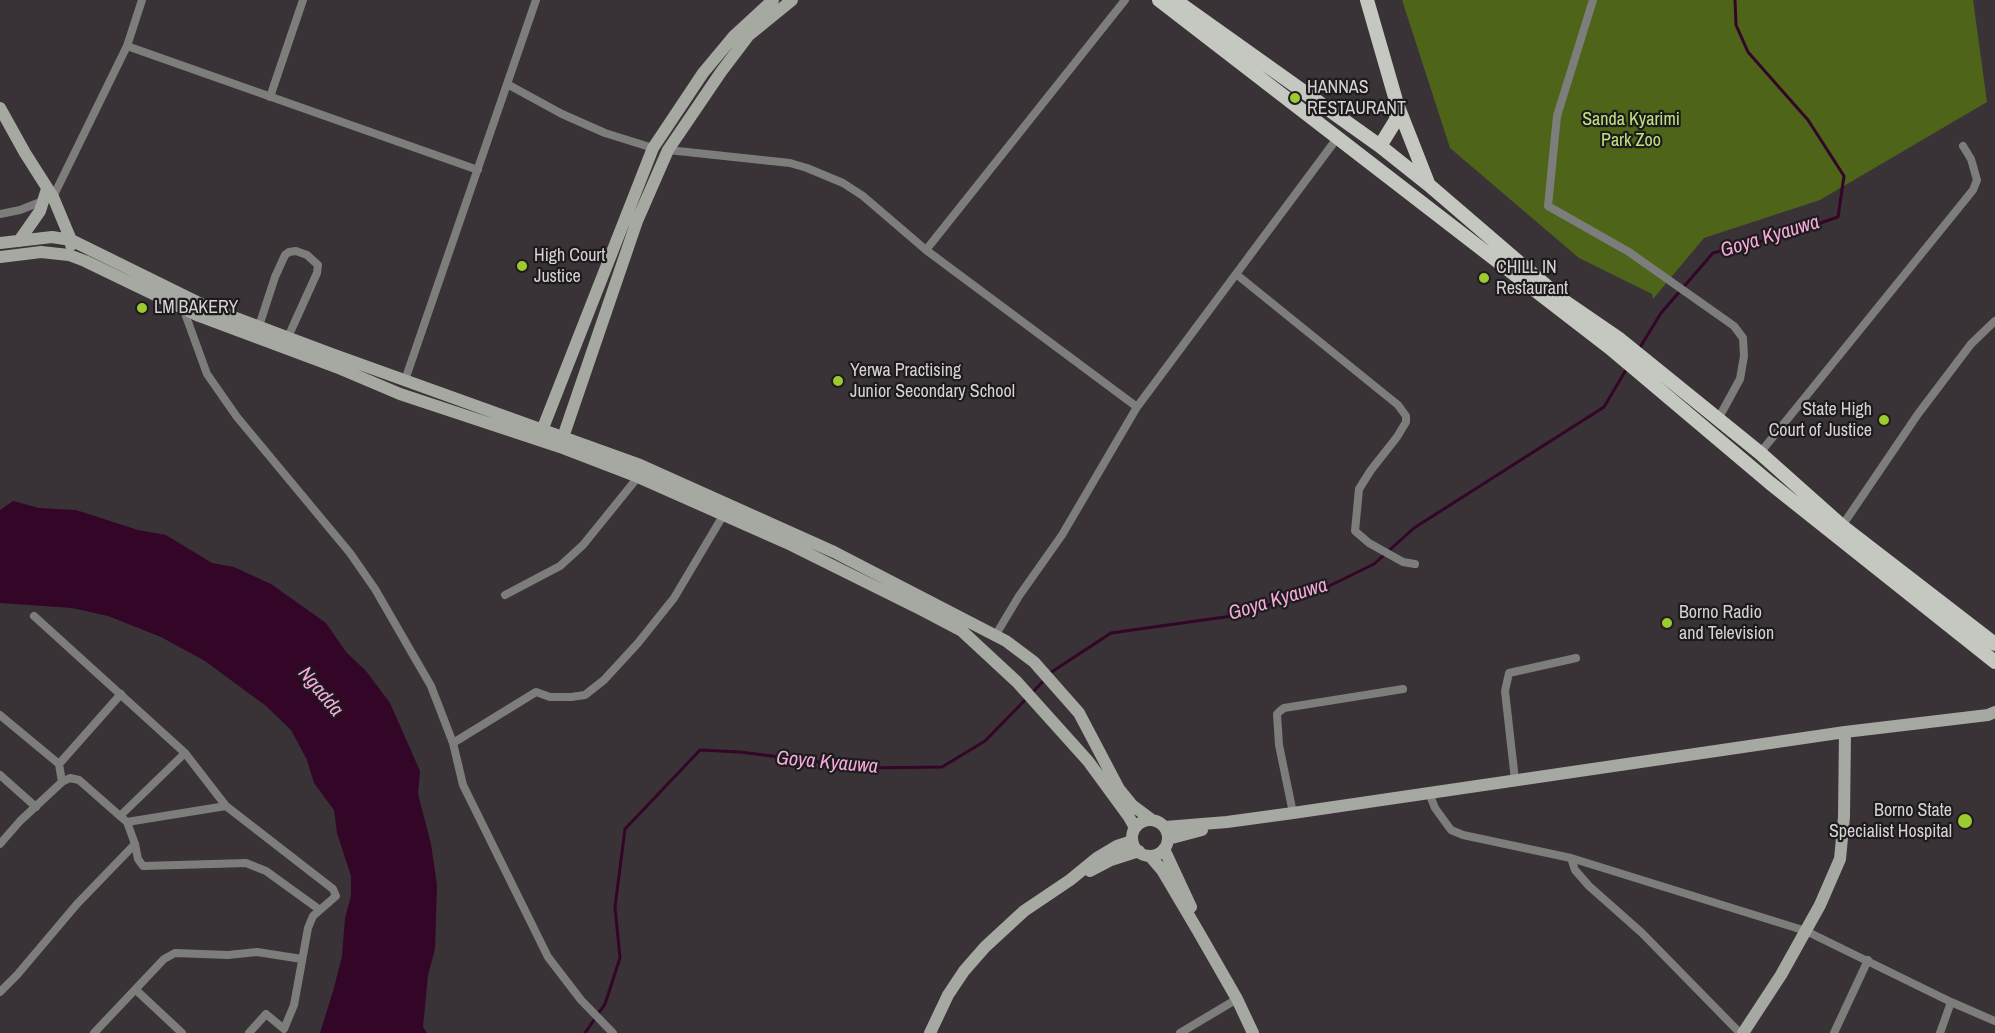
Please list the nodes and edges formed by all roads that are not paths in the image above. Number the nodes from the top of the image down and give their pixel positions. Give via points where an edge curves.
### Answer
1 (142, 0) edge
2 (303, 0) edge
3 (536, 0) edge
4 (773, 0) edge
5 (792, 0) edge
6 (1125, 0) edge
7 (1159, 0) edge
8 (1175, 0) edge
9 (1367, 0) edge
10 (1593, 0) edge
11 (127, 46) junction
12 (507, 84) junction
13 (270, 97) junction
14 (1397, 104) junction
15 (0, 108) edge
16 (1338, 137) junction
17 (1380, 146) junction
18 (1963, 146) dead end
19 (653, 148) junction
20 (668, 150) junction
21 (478, 170) junction
22 (1429, 185) junction
23 (48, 196) junction
24 (0, 214) edge
25 (71, 240) junction
26 (18, 241) junction
27 (0, 243) edge
28 (926, 250) junction
29 (69, 255) junction
30 (0, 257) edge
31 (1236, 273) junction
32 (183, 308) junction
33 (1995, 321) edge
34 (258, 326) junction
35 (288, 337) junction
36 (1614, 343) junction
37 (405, 380) junction
38 (1683, 400) junction
39 (1137, 407) junction
40 (1717, 421) junction
41 (540, 436) junction
42 (561, 442) junction
43 (1760, 453) junction
44 (638, 477) junction
45 (724, 514) junction
46 (1842, 526) junction
47 (1414, 564) dead end
48 (505, 594) dead end
49 (34, 616) dead end
50 (994, 636) junction
51 (1995, 644) edge
52 (1576, 658) dead end
53 (1995, 662) edge
54 (1403, 689) dead end
55 (121, 694) junction
56 (1993, 711) edge
57 (0, 715) edge
58 (1845, 732) junction
59 (453, 743) junction
60 (185, 753) junction
61 (59, 764) junction
62 (0, 775) edge
63 (1515, 780) junction
64 (62, 782) junction
65 (1430, 793) junction
66 (226, 806) junction
67 (36, 807) junction
68 (1293, 813) junction
69 (123, 819) junction
70 (1152, 820) junction
71 (1166, 838) junction
72 (0, 844) edge
73 (135, 844) junction
74 (1139, 844) junction
75 (1571, 858) junction
76 (320, 910) junction
77 (1198, 931) junction
78 (1806, 931) junction
79 (302, 959) junction
80 (1868, 960) junction
81 (136, 990) junction
82 (0, 992) edge
83 (1237, 999) junction
84 (1951, 1002) junction
85 (1995, 1021) edge
86 (94, 1033) edge
87 (182, 1033) edge
88 (249, 1033) edge
89 (613, 1033) edge
90 (930, 1033) edge
91 (1180, 1033) edge
92 (1252, 1033) edge
93 (1742, 1033) edge
94 (1834, 1033) edge
95 (1940, 1033) edge

1 - 11 street
2 - 13 street
3 - 12 street
4 - 19 main road via 733,37 703,73
5 - 20 main road via 749,35
6 - 28 street
7 - 16 main road
8 - 17 main road
9 - 14 main road
10 - 40 street via 1557,116 1548,206 1629,252 1734,326 1743,338 1740,379
11 - 13 street
11 - 23 street
12 - 19 street via 605,133
12 - 21 street
13 - 21 street
14 - 17 main road via 1396,120
14 - 22 main road
15 - 23 main road
16 - 31 street
16 - 36 main road
17 - 22 main road
18 - 43 street via 1977,180 1973,190
19 - 41 main road
20 - 28 street via 790,163 825,175 863,196
20 - 42 main road via 637,221
21 - 37 street
22 - 36 main road
23 - 24 street
23 - 25 main road
23 - 26 main road
25 - 26 main road via 52,237
25 - 29 main road
25 - 34 main road via 207,307
26 - 27 main road
28 - 39 street
29 - 30 main road via 41,252
29 - 32 main road
31 - 39 street
31 - 47 street via 1398,405 1406,416 1397,437 1359,489 1355,531 1403,562
32 - 41 main road via 400,394
32 - 59 street via 207,374 375,589 431,686
33 - 46 street via 1971,344 1918,414
34 - 35 main road
34 - 35 street via 285,255 296,251 308,255 318,265 317,273
35 - 37 main road
36 - 38 main road
37 - 41 main road
38 - 40 main road
38 - 53 main road via 1770,483
39 - 50 street via 1062,534
40 - 43 main road
41 - 42 main road
42 - 44 main road
42 - 50 main road via 640,465 824,547
43 - 46 main road
44 - 45 main road
44 - 48 street via 583,545 560,566
45 - 59 street via 674,598 604,680 585,695 550,697 536,692
45 - 74 main road via 962,631 1017,681 1088,761 1129,817
46 - 51 main road
49 - 55 street
50 - 70 main road via 1035,662 1074,705 1119,789
52 - 63 street via 1509,673 1505,691
54 - 68 street via 1284,708 1277,714
55 - 60 street
55 - 61 street
56 - 58 main road
57 - 61 street
58 - 63 main road
58 - 78 main road via 1840,860
59 - 89 street via 463,785 548,957
60 - 66 street
60 - 69 street
61 - 64 street
62 - 67 street
63 - 65 main road
64 - 67 street
64 - 69 street via 70,778 79,780
65 - 68 main road
65 - 75 street via 1435,808 1451,830
66 - 69 street
66 - 76 street via 333,889 336,896
67 - 72 street
68 - 71 main road via 1227,822
69 - 73 street
70 - 71 main road via 1159,822
70 - 74 main road via 1142,822
71 - 74 main road via 1158,854
71 - 77 main road
73 - 76 street via 143,866 257,866
73 - 82 street
74 - 77 main road via 1162,870
74 - 90 main road via 1117,846 1024,911 964,971
75 - 78 street
75 - 93 street via 1575,870 1590,886
76 - 79 street via 308,928
77 - 83 main road
78 - 80 street
78 - 93 main road
79 - 81 street via 257,952 175,953 164,958
79 - 88 street via 294,1005 284,1029 266,1014
80 - 84 street
80 - 94 street
81 - 86 street
81 - 87 street
83 - 91 street
83 - 92 main road
84 - 85 street
84 - 95 street

